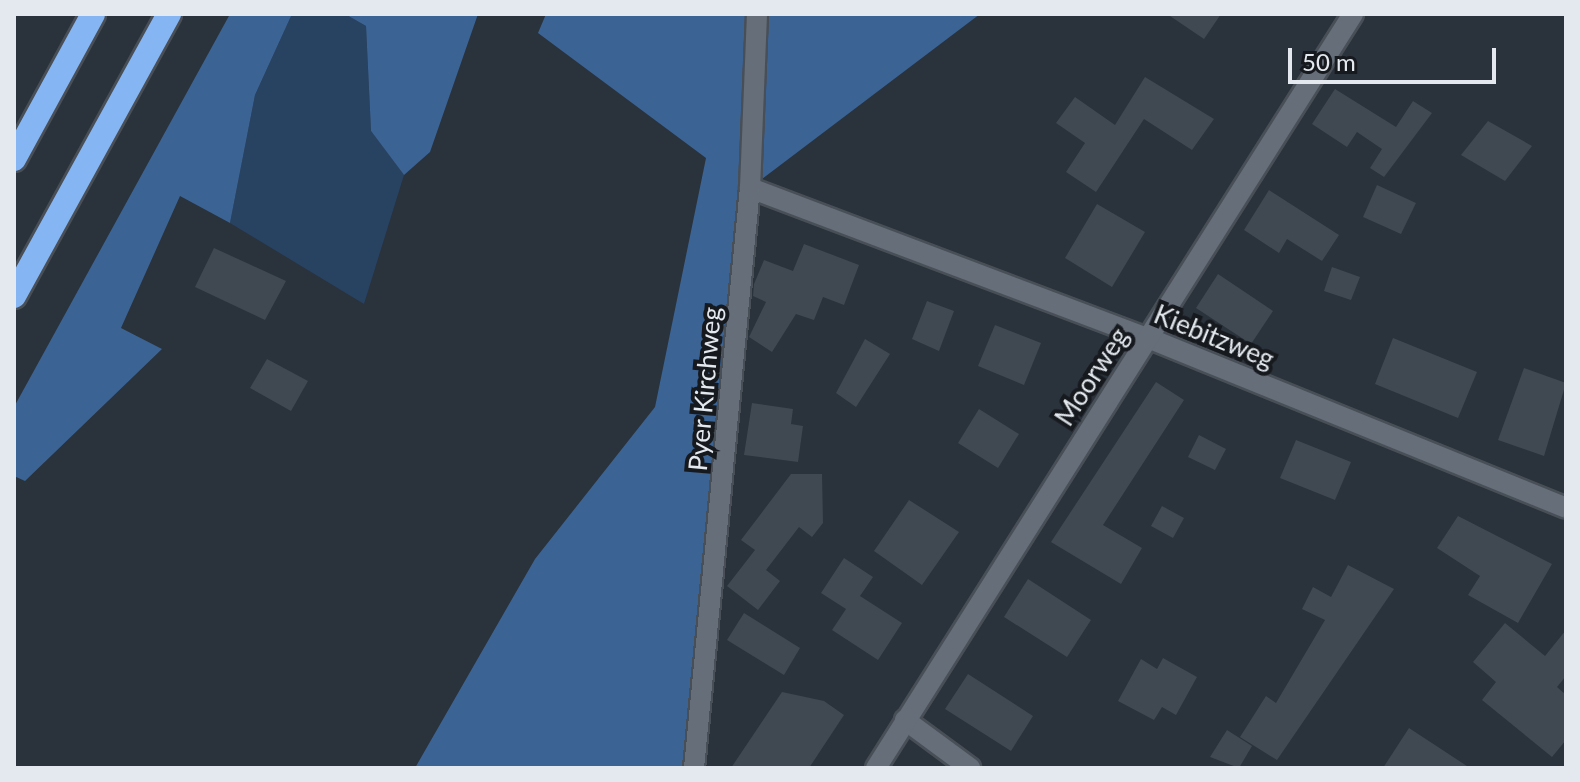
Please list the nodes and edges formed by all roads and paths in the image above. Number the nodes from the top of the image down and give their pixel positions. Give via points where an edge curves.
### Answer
1 (93, 14) edge
2 (169, 14) edge
3 (757, 14) edge
4 (1353, 14) edge
5 (14, 159) edge
6 (750, 188) junction
7 (14, 296) edge
8 (1148, 338) junction
9 (1566, 508) edge
10 (905, 720) junction
11 (694, 768) edge
12 (876, 768) edge
13 (970, 768) edge

1 - 5 highway
2 - 7 highway
3 - 6 street, Pyer Kirchweg
4 - 8 street, Moorweg
6 - 8 street, Kiebitzweg
6 - 11 street, Pyer Kirchweg
8 - 9 street, Kiebitzweg
8 - 10 street, Moorweg
10 - 12 street, Moorweg
10 - 13 street

